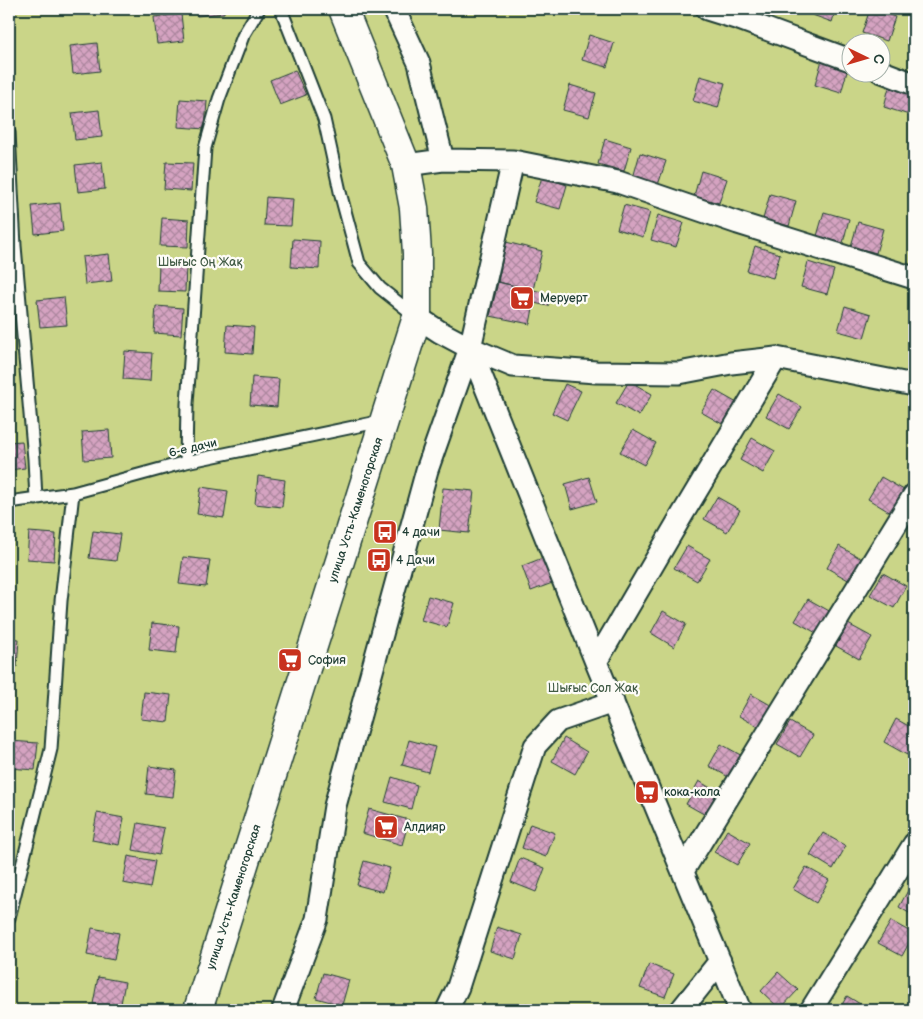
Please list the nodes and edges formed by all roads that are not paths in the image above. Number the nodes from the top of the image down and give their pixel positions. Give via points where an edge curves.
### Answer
1 (259, 9) edge
2 (281, 9) edge
3 (343, 9) edge
4 (394, 9) edge
5 (707, 9) edge
6 (840, 56) edge
7 (890, 76) edge
8 (914, 84) edge
9 (9, 133) edge
10 (442, 160) junction
11 (513, 161) junction
12 (406, 165) junction
13 (914, 278) edge
14 (416, 317) junction
15 (470, 348) junction
16 (776, 358) junction
17 (914, 385) edge
18 (384, 420) junction
19 (186, 462) junction
20 (74, 493) junction
21 (914, 495) edge
22 (36, 499) junction
23 (9, 502) edge
24 (596, 662) junction
25 (613, 702) junction
26 (914, 844) edge
27 (683, 871) junction
28 (9, 918) edge
29 (720, 961) junction
30 (198, 1010) edge
31 (283, 1010) edge
32 (447, 1010) edge
33 (680, 1010) edge
34 (740, 1010) edge
35 (812, 1010) edge

1 - 19 lane via 243,36 205,148 186,404
2 - 14 lane via 324,119 359,263 380,288
3 - 12 street, улица Усть-Каменогорская
4 - 10 street via 419,63
5 - 6 street
7 - 8 street
9 - 22 lane
10 - 11 street
10 - 12 street
11 - 13 street via 618,182
11 - 15 street
12 - 14 street, улица Усть-Каменогорская via 417,244
14 - 15 street
14 - 18 street, улица Усть-Каменогорская
15 - 16 street via 514,366 596,372 679,373 731,362
15 - 24 street
15 - 31 street via 427,470 335,806 317,919
16 - 17 street
16 - 24 street
18 - 19 lane, 6-е дачи
18 - 30 street, улица Усть-Каменогорская
19 - 20 lane, 6-е дачи
20 - 22 lane, 6-е дачи
20 - 28 lane via 61,601 51,749
21 - 27 street
22 - 23 lane, 6-е дачи
24 - 25 street
25 - 27 street
25 - 32 street via 558,721 535,746 458,987
26 - 35 street
27 - 29 street
29 - 33 street
29 - 34 street

